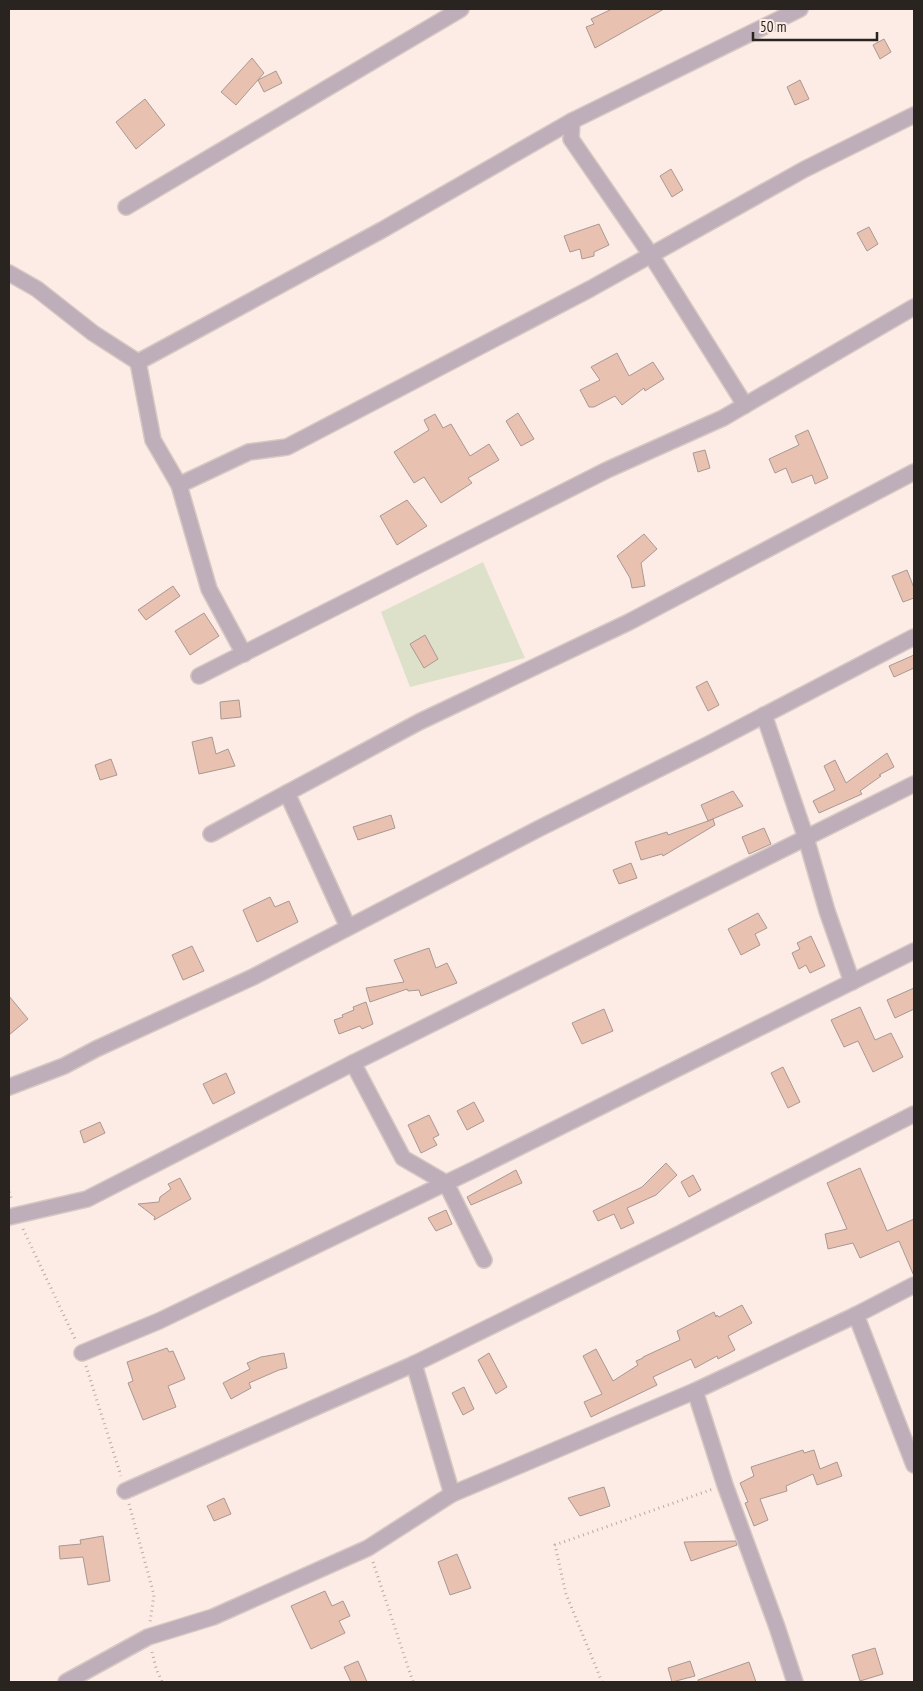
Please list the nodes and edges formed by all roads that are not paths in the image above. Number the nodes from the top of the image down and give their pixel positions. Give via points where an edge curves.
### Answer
1 (461, 9) edge
2 (800, 9) edge
3 (914, 115) edge
4 (572, 121) junction
5 (126, 207) dead end
6 (652, 255) junction
7 (9, 273) edge
8 (914, 307) edge
9 (138, 362) junction
10 (744, 406) junction
11 (914, 472) edge
12 (179, 485) junction
13 (914, 638) edge
14 (244, 654) junction
15 (199, 676) dead end
16 (764, 715) junction
17 (914, 784) edge
18 (287, 792) junction
19 (211, 834) dead end
20 (806, 838) junction
21 (348, 927) junction
22 (914, 951) edge
23 (852, 982) junction
24 (353, 1063) junction
25 (9, 1086) edge
26 (914, 1114) edge
27 (446, 1183) junction
28 (13, 1216) edge
29 (484, 1260) dead end
30 (914, 1285) edge
31 (856, 1315) junction
32 (82, 1353) road end
33 (414, 1364) junction
34 (695, 1391) junction
35 (914, 1465) edge
36 (125, 1491) road end
37 (452, 1494) junction
38 (66, 1682) edge
39 (795, 1682) edge

1 - 5 street
2 - 4 street
3 - 6 street via 805,169
4 - 6 street via 571,139
4 - 9 street via 382,230
6 - 10 street
6 - 12 street via 287,447 249,452
7 - 9 street
8 - 10 street
9 - 12 street via 153,440
10 - 14 street via 606,470
11 - 18 street via 630,622 419,722
12 - 14 street via 209,588
13 - 16 street
14 - 15 street
16 - 20 street
16 - 21 street
17 - 20 street
18 - 19 street
18 - 21 street
20 - 23 street
20 - 24 street
21 - 25 street via 253,977 64,1066
22 - 23 street
23 - 27 street
24 - 27 street via 403,1158
24 - 28 street via 87,1199
26 - 33 street
27 - 29 street
27 - 32 street via 159,1321
30 - 31 street
31 - 34 street
31 - 35 street
33 - 36 street
33 - 37 street
34 - 37 street
34 - 39 street
37 - 38 street via 368,1548 212,1617 148,1636

